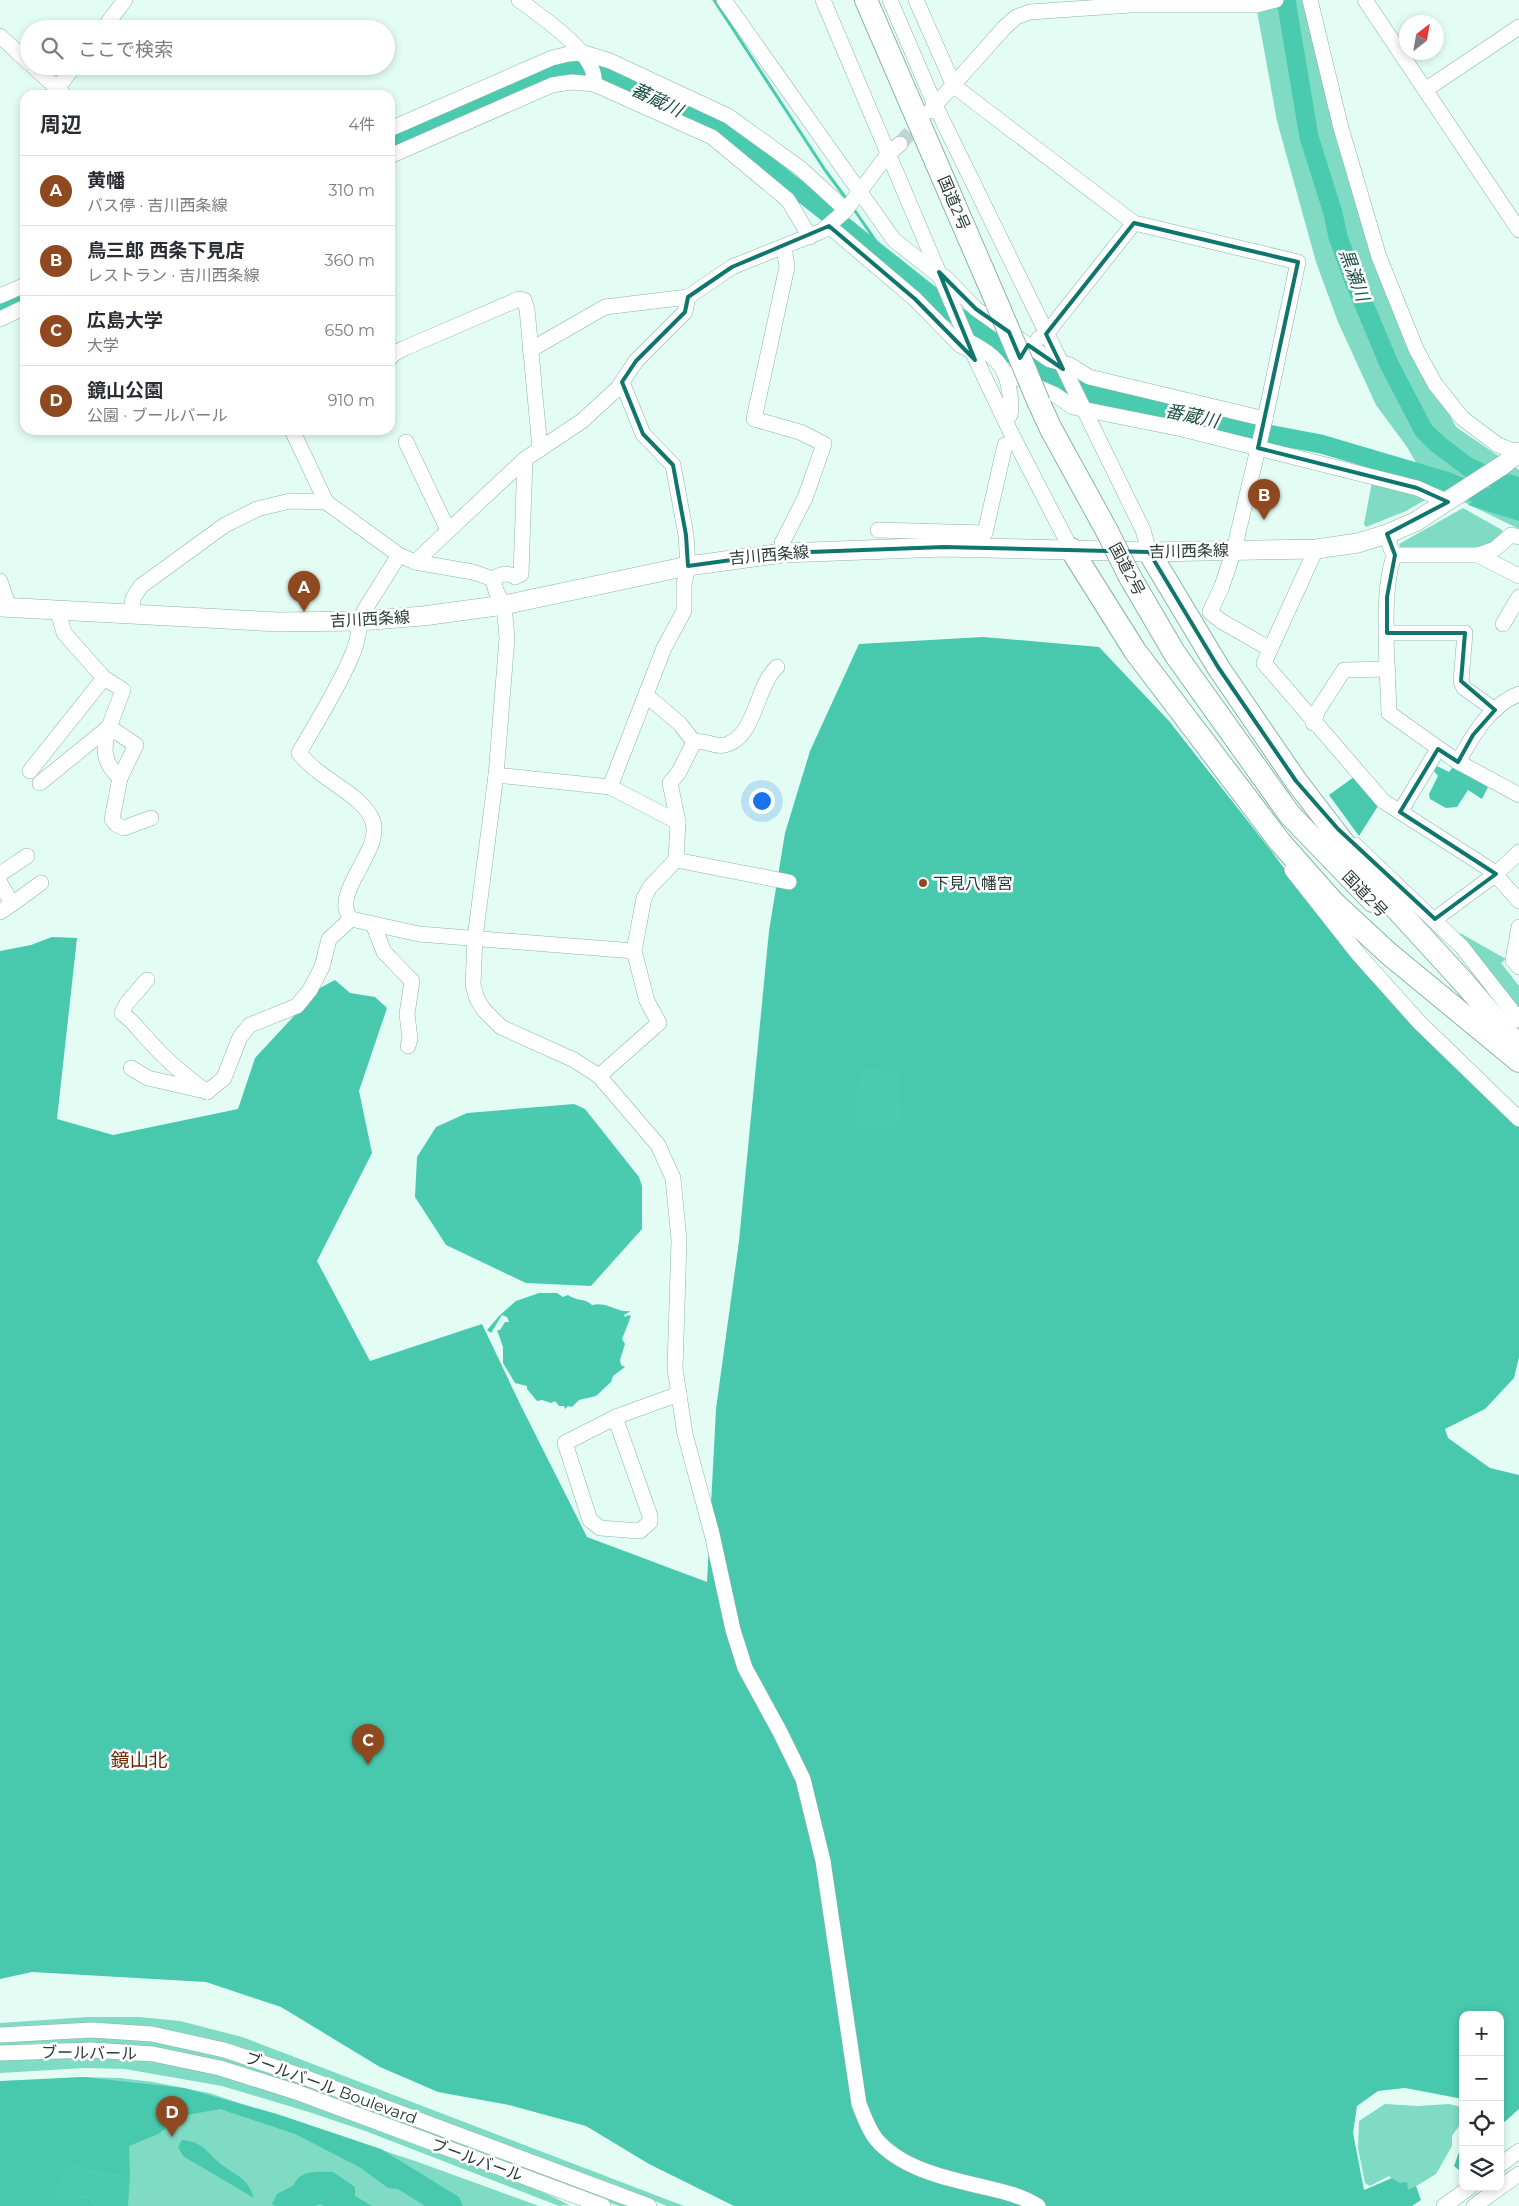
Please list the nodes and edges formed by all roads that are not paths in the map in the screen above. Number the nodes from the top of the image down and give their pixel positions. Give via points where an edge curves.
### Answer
1 (125, 0) edge
2 (519, 0) edge
3 (724, 0) edge
4 (823, 0) edge
5 (866, 0) edge
6 (890, 0) edge
7 (916, 0) edge
8 (1276, 0) edge
9 (1310, 0) edge
10 (1365, 0) edge
11 (1132, 2) edge
12 (1253, 3) edge
13 (1054, 5) edge
14 (110, 20) edge
15 (1519, 27) edge
16 (0, 36) edge
17 (584, 53) junction
18 (20, 54) edge
19 (42, 75) edge
20 (69, 75) edge
21 (595, 81) junction
22 (954, 86) junction
23 (58, 90) edge
24 (61, 90) edge
25 (1425, 90) junction
26 (441, 108) junction
27 (930, 111) junction
28 (395, 126) edge
29 (450, 127) junction
30 (894, 149) junction
31 (395, 154) edge
32 (860, 191) junction
33 (846, 210) junction
34 (1134, 223) junction
35 (830, 225) junction
36 (1519, 230) edge
37 (810, 237) junction
38 (784, 247) junction
39 (941, 275) junction
40 (20, 287) edge
41 (0, 296) edge
42 (688, 298) junction
43 (20, 309) edge
44 (0, 319) edge
45 (1046, 334) junction
46 (970, 346) junction
47 (1028, 346) junction
48 (530, 350) junction
49 (395, 354) edge
50 (1060, 363) junction
51 (1009, 373) junction
52 (622, 382) junction
53 (1082, 410) junction
54 (1010, 415) dead end
55 (1265, 419) junction
56 (294, 435) edge
57 (406, 442) dead end
58 (1005, 445) dead end
59 (1258, 448) junction
60 (540, 449) junction
61 (1519, 452) edge
62 (525, 460) junction
63 (1450, 500) junction
64 (326, 502) junction
65 (448, 530) junction
66 (878, 530) dead end
67 (1387, 534) junction
68 (1519, 537) edge
69 (945, 539) junction
70 (1071, 549) junction
71 (1316, 549) junction
72 (1234, 550) junction
73 (783, 552) junction
74 (1149, 552) junction
75 (399, 554) junction
76 (1395, 556) junction
77 (1478, 556) junction
78 (415, 562) junction
79 (688, 566) junction
80 (1519, 576) edge
81 (493, 579) junction
82 (0, 581) edge
83 (1519, 597) edge
84 (504, 606) junction
85 (4, 608) edge
86 (58, 611) junction
87 (131, 615) junction
88 (360, 621) junction
89 (1503, 624) dead end
90 (1387, 633) junction
91 (1270, 648) junction
92 (777, 667) dead end
93 (1388, 669) junction
94 (104, 678) junction
95 (1519, 694) edge
96 (646, 695) junction
97 (1495, 710) junction
98 (1313, 722) junction
99 (109, 727) junction
100 (694, 742) junction
101 (1438, 749) junction
102 (1458, 762) junction
103 (30, 771) dead end
104 (496, 775) junction
105 (120, 778) junction
106 (1296, 781) junction
107 (40, 783) dead end
108 (610, 787) junction
109 (1519, 795) edge
110 (1400, 812) junction
111 (151, 818) dead end
112 (678, 822) junction
113 (1280, 842) junction
114 (1519, 852) edge
115 (27, 856) dead end
116 (676, 860) junction
117 (0, 874) edge
118 (1496, 874) junction
119 (789, 882) dead end
120 (0, 883) edge
121 (40, 883) dead end
122 (1519, 901) edge
123 (6, 908) edge
124 (351, 919) junction
125 (1435, 920) junction
126 (373, 924) junction
127 (1519, 927) edge
128 (475, 938) junction
129 (634, 951) junction
130 (1519, 967) edge
131 (147, 980) dead end
132 (1519, 1020) edge
133 (408, 1046) dead end
134 (1519, 1047) edge
135 (1519, 1053) edge
136 (1519, 1061) edge
137 (131, 1068) dead end
138 (599, 1076) junction
139 (207, 1092) junction
140 (1519, 1119) edge
141 (679, 1394) junction
142 (615, 1417) junction
143 (0, 2035) edge
144 (0, 2053) edge
145 (1518, 2154) edge
146 (1504, 2163) edge
147 (1519, 2174) edge
148 (1465, 2191) edge
149 (602, 2206) edge
150 (649, 2206) edge
151 (1038, 2206) edge
152 (1444, 2206) edge
153 (1474, 2206) edge

1 - 14 street
2 - 17 street
3 - 32 street
4 - 30 street
5 - 135 highway, 国道2号, bridge via 1051,429 1175,654 1290,815
6 - 27 street
7 - 22 street
8 - 12 street
9 - 61 street via 1341,128 1379,257 1416,349 1435,384 1462,418 1498,445
10 - 25 street
11 - 12 street
11 - 13 street
13 - 22 street via 1016,17
15 - 25 street
16 - 18 street
17 - 21 street
17 - 26 street via 552,58
17 - 33 street via 610,61 728,116 800,168
19 - 23 street
20 - 24 street
21 - 29 street via 552,85
21 - 37 street via 712,137 788,200
22 - 27 street
22 - 34 street
25 - 36 street
26 - 28 street
26 - 29 street
27 - 45 street
29 - 31 street
30 - 32 street
30 - 39 street
32 - 33 street
32 - 39 street via 894,240
33 - 35 street
34 - 45 street
34 - 55 street via 1298,262
35 - 37 street
35 - 46 street via 915,299 960,344
37 - 38 street
38 - 42 street via 732,267
38 - 73 street via 786,267 754,420 800,432 824,444 805,498 782,544
39 - 46 street
39 - 47 street via 976,309
40 - 41 street
42 - 48 street via 605,307
42 - 52 street via 685,312 636,361
43 - 44 street
45 - 47 street
45 - 50 street
46 - 51 street via 990,354
46 - 70 street
47 - 50 street
47 - 51 street
48 - 49 street via 526,304 519,299
48 - 60 street
50 - 53 street
50 - 55 street via 1070,365 1089,377
51 - 53 street
51 - 54 street
52 - 60 street via 582,421
52 - 79 street via 643,434 673,464 686,535
53 - 59 street via 1182,428
53 - 74 street via 1143,530
55 - 59 street
56 - 64 street
57 - 65 street
58 - 69 street via 984,533
59 - 63 street via 1417,488
59 - 72 street
60 - 62 street
61 - 63 main road, 吉川西条線
62 - 65 street
62 - 81 street via 521,574 501,574
63 - 67 main road, 吉川西条線 via 1415,522
64 - 75 street
64 - 87 street via 273,505 225,525 141,586 134,598
65 - 78 street
66 - 69 street
67 - 71 main road, 吉川西条線
67 - 76 street
68 - 77 street via 1511,535 1495,549
69 - 70 main road, 吉川西条線
69 - 73 main road, 吉川西条線
70 - 74 main road, 吉川西条線
70 - 113 highway via 1135,651
71 - 72 main road, 吉川西条線
71 - 91 street
72 - 74 main road, 吉川西条線
72 - 91 street via 1210,612
73 - 79 main road, 吉川西条線
74 - 106 highway via 1218,667
75 - 78 street
75 - 88 street
76 - 77 street
76 - 90 street via 1387,597
77 - 80 street
78 - 81 street via 473,572
79 - 84 main road, 吉川西条線
79 - 96 street via 684,611 664,648
81 - 84 street
82 - 85 street
83 - 89 street
84 - 88 main road, 吉川西条線
84 - 104 street via 507,638
85 - 86 main road, 吉川西条線
86 - 87 main road, 吉川西条線
86 - 94 street via 64,633
87 - 88 main road, 吉川西条線 via 278,622
88 - 124 street via 352,656 299,754 360,803 372,819 374,834 368,853 348,894 346,908
90 - 93 street
90 - 97 street via 1465,633 1461,681 1464,688
91 - 98 street via 1264,663
92 - 100 street via 764,684 751,718 734,741 716,746
93 - 98 street via 1344,670
93 - 101 street via 1389,713
94 - 99 street via 123,690
94 - 103 street
95 - 97 street via 1505,699
96 - 100 street via 680,724
96 - 108 street
97 - 102 street via 1481,724
98 - 110 street via 1383,801
99 - 105 street via 104,744 105,758
99 - 105 street via 136,745
99 - 107 street
100 - 112 street via 670,783
101 - 102 street
101 - 110 street
102 - 109 street
104 - 108 street
104 - 128 street
105 - 111 street via 112,819 124,828
106 - 125 street via 1338,829
106 - 134 highway via 1382,893
108 - 112 street
110 - 118 street
112 - 116 street
113 - 136 highway via 1333,902 1374,940
113 - 140 street via 1277,850 1359,955 1418,1021
114 - 118 street
115 - 117 street
116 - 119 street
116 - 129 street via 644,898
118 - 122 street
118 - 125 street
120 - 123 street
121 - 123 street
124 - 126 street
124 - 139 street via 329,940 322,967 297,1006 250,1026 240,1037 224,1078
125 - 132 street via 1462,947
126 - 128 street via 419,934
126 - 133 street via 384,952 412,981 407,1014
127 - 130 street via 1514,960
128 - 129 street
128 - 138 street via 473,986 477,999 492,1020 511,1033 574,1060
129 - 138 street via 647,1001 659,1023
131 - 139 street via 122,1013 179,1072
137 - 139 street via 148,1078
138 - 141 street via 658,1145 673,1178 678,1240 675,1369
141 - 142 street
141 - 151 street via 685,1434 745,1668 803,1779 823,1861 856,2089 868,2126 884,2147 901,2160 942,2176 1007,2192
142 - 142 street via 565,1443 590,1520 600,1528 640,1531 650,1522 650,1516
143 - 150 street, ブールバール Boulevard via 92,2030 152,2034 224,2050
144 - 149 street, ブールバール via 91,2050 154,2054 220,2068 296,2092
145 - 146 street
147 - 153 street
148 - 152 street

